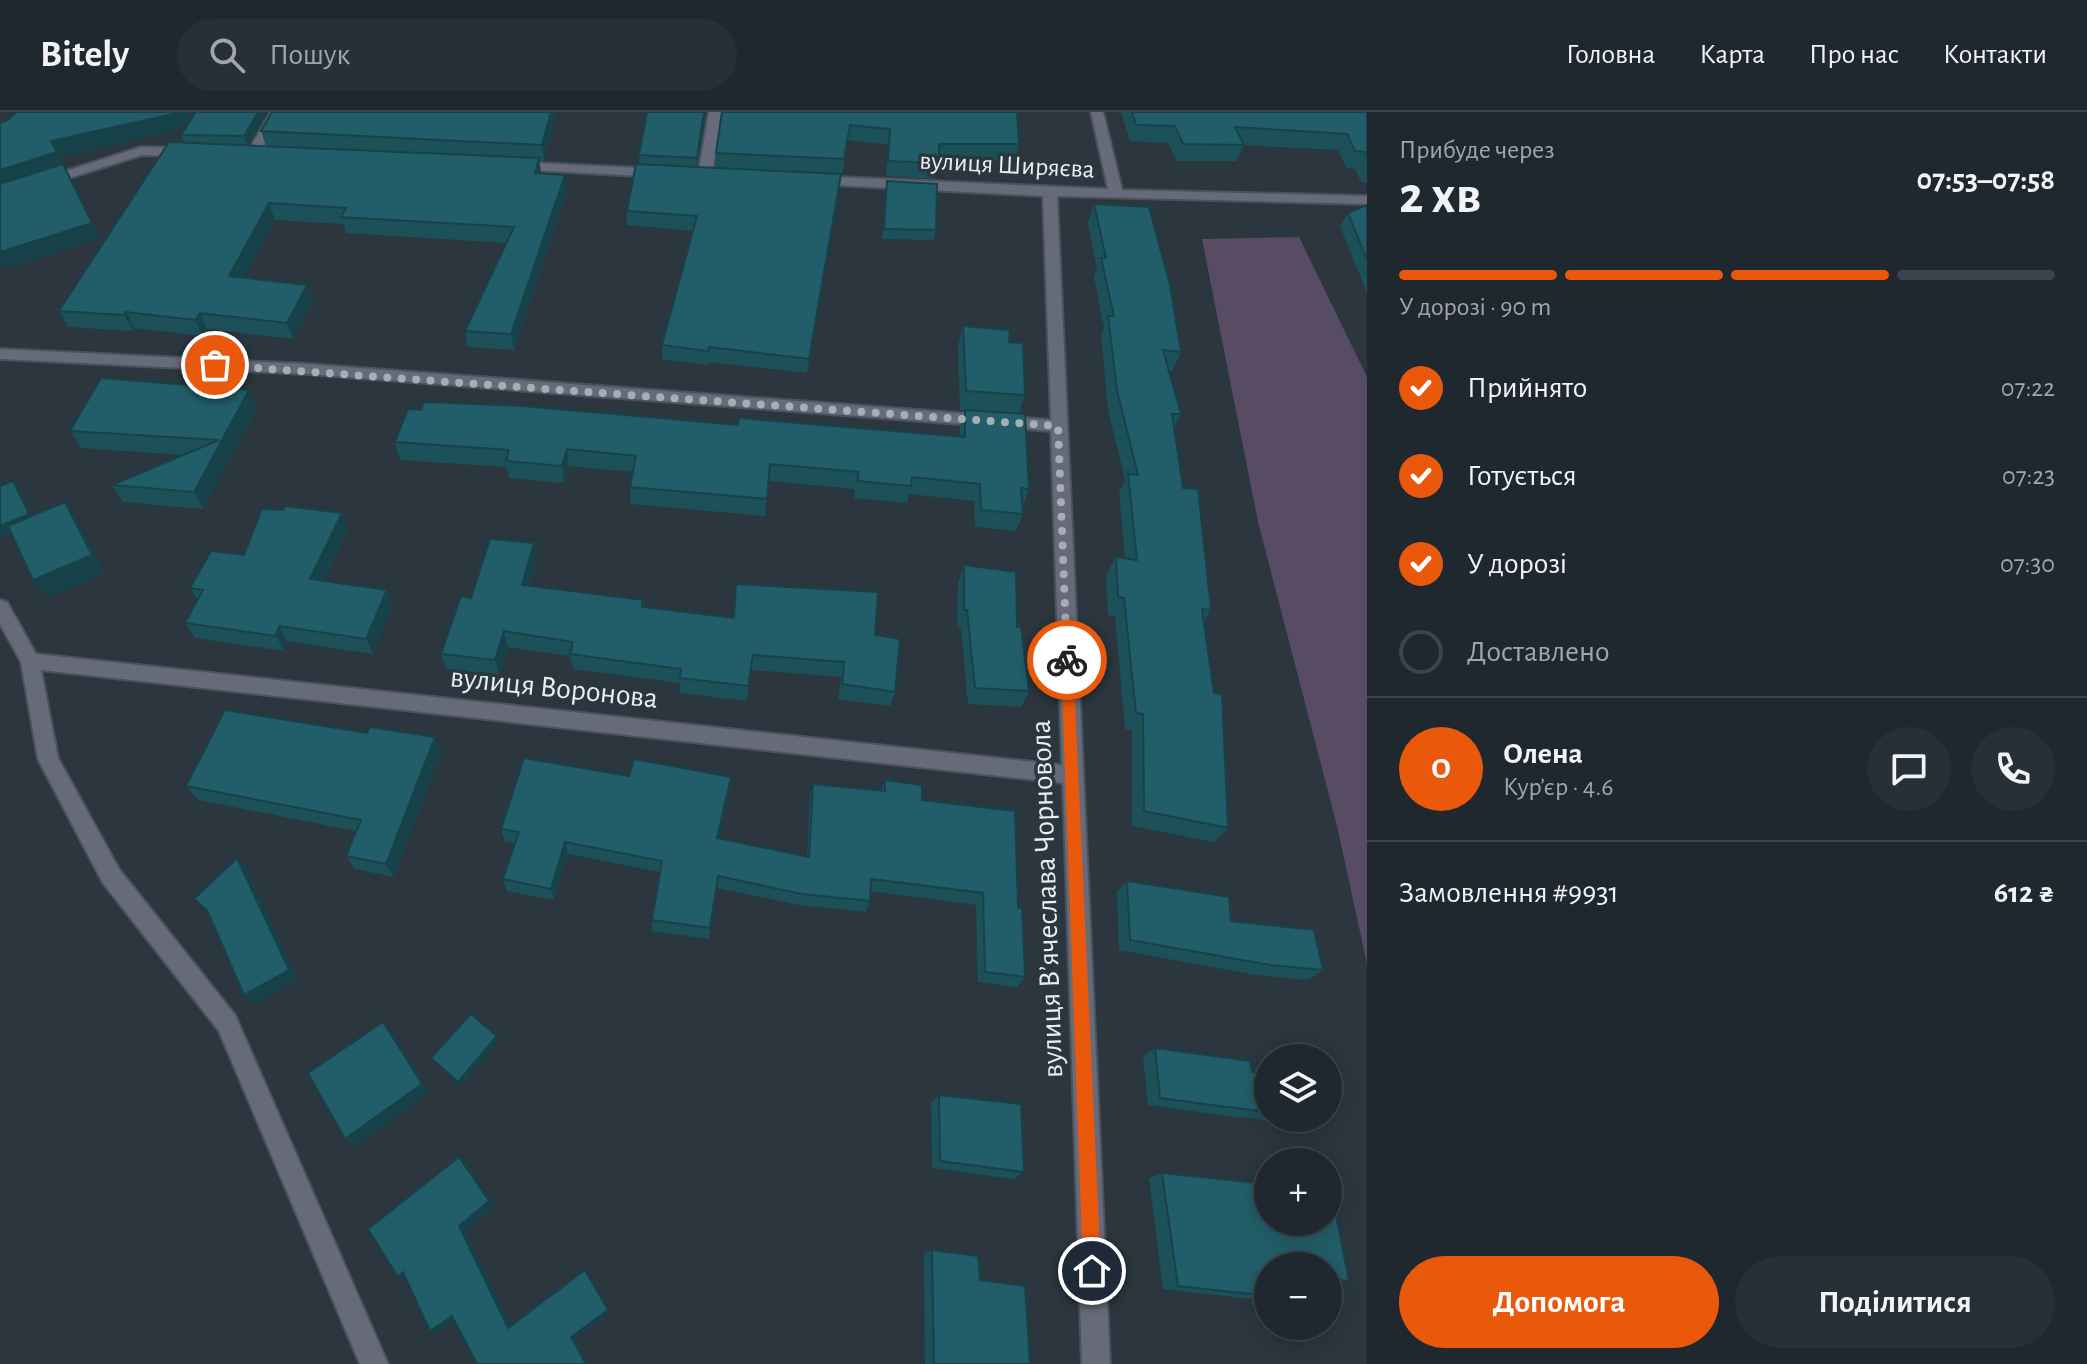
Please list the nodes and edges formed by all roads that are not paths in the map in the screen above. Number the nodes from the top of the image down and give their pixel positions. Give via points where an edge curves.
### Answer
1 (277, 112) edge
2 (715, 112) edge
3 (1097, 112) edge
4 (197, 152) edge
5 (269, 154) edge
6 (502, 165) edge
7 (674, 173) edge
8 (689, 174) edge
9 (705, 175) junction
10 (720, 175) edge
11 (799, 179) edge
12 (1050, 192) junction
13 (1116, 194) junction
14 (0, 196) edge
15 (1367, 200) edge
16 (0, 354) edge
17 (1058, 426) junction
18 (0, 607) edge
19 (30, 661) junction
20 (1071, 775) junction
21 (374, 1364) edge
22 (1096, 1364) edge

1 - 5 street via 246,153
2 - 9 street
3 - 13 street, вулиця Ширяєва
4 - 14 street via 141,151
6 - 7 street
8 - 9 street
9 - 10 street
11 - 12 street, вулиця Ширяєва
12 - 13 street, вулиця Ширяєва
12 - 17 street, вулиця Вʼячеслава Чорновола
13 - 15 street, вулиця Ширяєва
16 - 17 street via 307,369
17 - 20 street, вулиця Вʼячеслава Чорновола
18 - 19 street
19 - 20 street, вулиця Воронова
19 - 21 street via 48,759 111,876 227,1023
20 - 22 street, вулиця Вʼячеслава Чорновола

